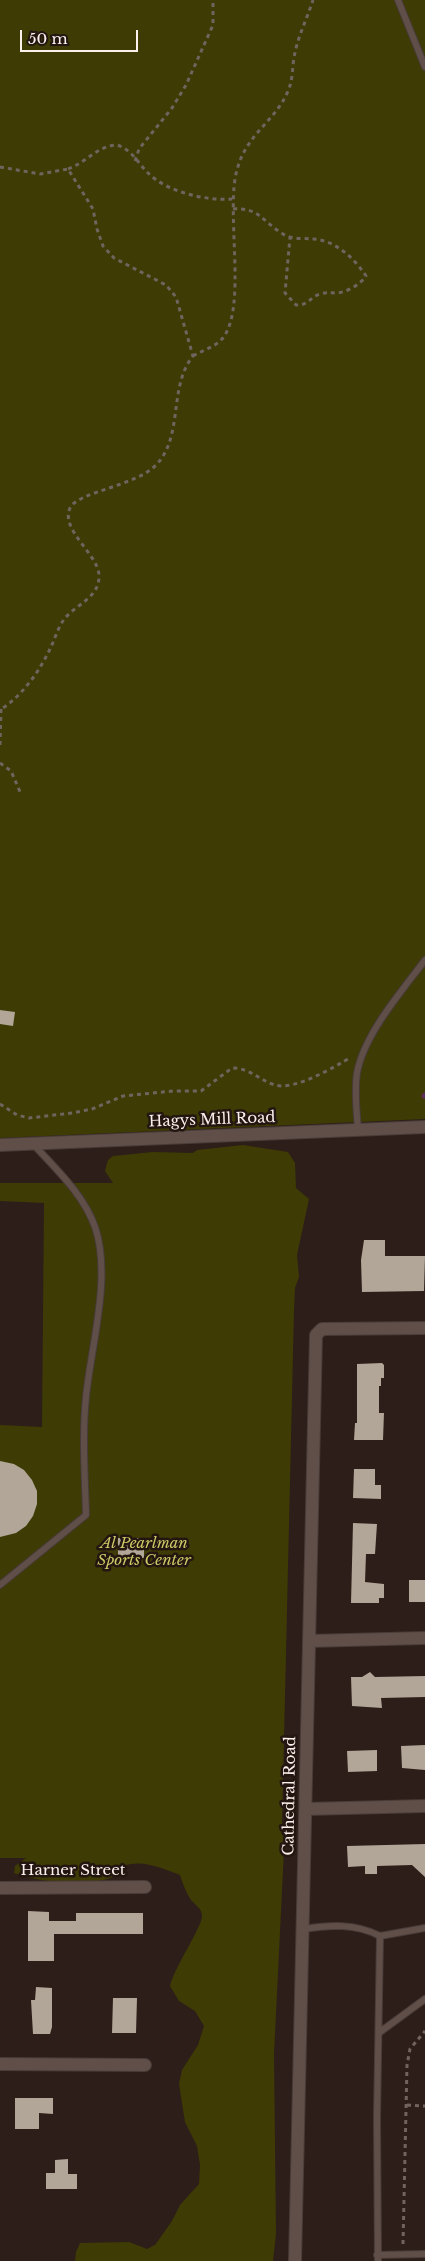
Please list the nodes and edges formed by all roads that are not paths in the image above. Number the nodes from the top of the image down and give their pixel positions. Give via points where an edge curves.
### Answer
1 (398, 0) edge
2 (425, 67) edge
3 (425, 960) edge
4 (425, 1127) edge
5 (358, 1131) junction
6 (33, 1144) junction
7 (0, 1146) edge
8 (425, 1328) edge
9 (0, 1585) edge
10 (425, 1638) edge
11 (309, 1641) junction
12 (425, 1806) edge
13 (306, 1809) junction
14 (145, 1887) dead end
15 (0, 1888) edge
16 (425, 1928) edge
17 (303, 1930) junction
18 (380, 1936) junction
19 (425, 1999) edge
20 (380, 2032) junction
21 (0, 2064) edge
22 (146, 2065) dead end
23 (425, 2254) edge
24 (378, 2258) edge
25 (296, 2261) edge

1 - 2 lane
3 - 5 lane via 383,1019 360,1059 356,1084
4 - 5 street, Hagys Mill Road
5 - 6 street, Hagys Mill Road
6 - 7 street, Hagys Mill Road
6 - 9 lane via 76,1194 92,1219 100,1244 98,1319 86,1399 86,1515
8 - 11 street, Cathedral Road via 322,1329 318,1332
10 - 11 street
11 - 13 street, Cathedral Road
12 - 13 street
13 - 17 street, Cathedral Road
14 - 15 street, Harner Street
16 - 18 lane
17 - 18 lane via 348,1926
17 - 25 street, Cathedral Road
18 - 20 lane
19 - 20 lane
20 - 24 lane
21 - 22 street
23 - 24 lane

